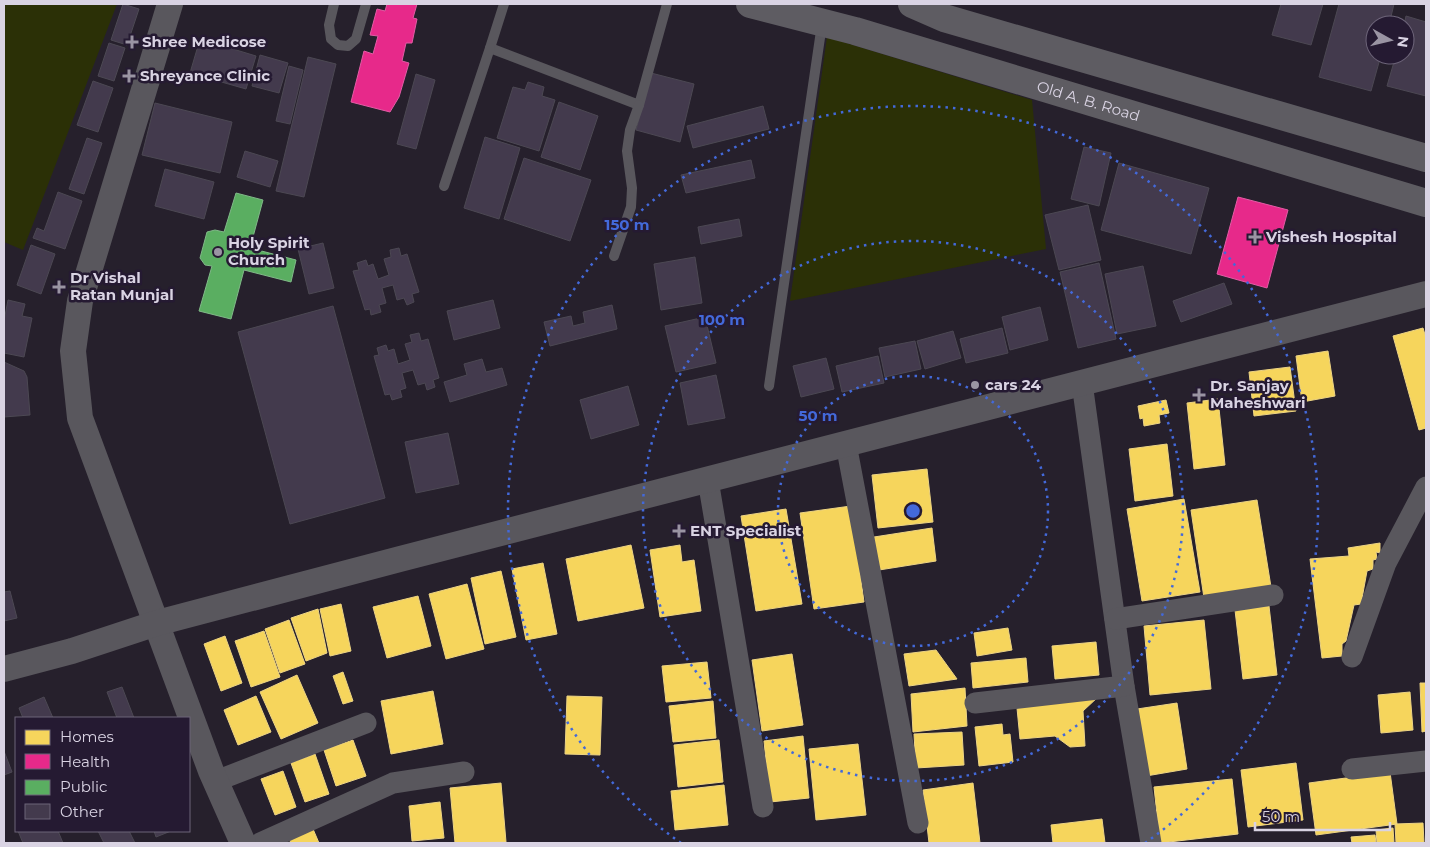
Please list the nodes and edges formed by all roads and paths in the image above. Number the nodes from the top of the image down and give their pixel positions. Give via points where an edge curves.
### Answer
1 (170, 4) edge
2 (334, 4) edge
3 (366, 4) edge
4 (504, 4) edge
5 (667, 4) edge
6 (750, 4) edge
7 (912, 4) edge
8 (822, 23) junction
9 (490, 48) junction
10 (639, 104) junction
11 (1426, 158) edge
12 (444, 186) dead end
13 (1426, 203) edge
14 (614, 256) dead end
15 (1426, 294) edge
16 (1082, 383) junction
17 (769, 386) dead end
18 (846, 444) junction
19 (708, 480) junction
20 (1426, 487) edge
21 (1273, 595) dead end
22 (1115, 619) junction
23 (157, 623) junction
24 (1352, 657) dead end
25 (4, 669) edge
26 (1124, 686) junction
27 (975, 703) dead end
28 (366, 723) dead end
29 (1426, 761) edge
30 (1352, 769) dead end
31 (464, 772) dead end
32 (216, 781) junction
33 (763, 807) dead end
34 (918, 823) dead end
35 (243, 843) edge
36 (260, 843) edge
37 (1151, 843) edge

1 - 23 street via 80,301 73,351 80,418
2 - 3 lane via 329,25 331,39 348,46 356,39
4 - 9 lane
5 - 10 lane
6 - 8 main road, Old A. B. Road
7 - 11 main road via 944,18
8 - 13 main road, Old A. B. Road
8 - 17 lane
9 - 10 lane
9 - 12 lane
10 - 14 lane via 627,151 631,207
15 - 16 street
16 - 18 street
16 - 22 street
18 - 19 street
18 - 34 street
19 - 23 street
19 - 33 street
20 - 24 street via 1386,563
21 - 22 street
22 - 26 street
23 - 25 street
23 - 32 street
26 - 27 street
26 - 37 street
28 - 32 street
29 - 30 street
31 - 36 street via 393,783
32 - 35 street

